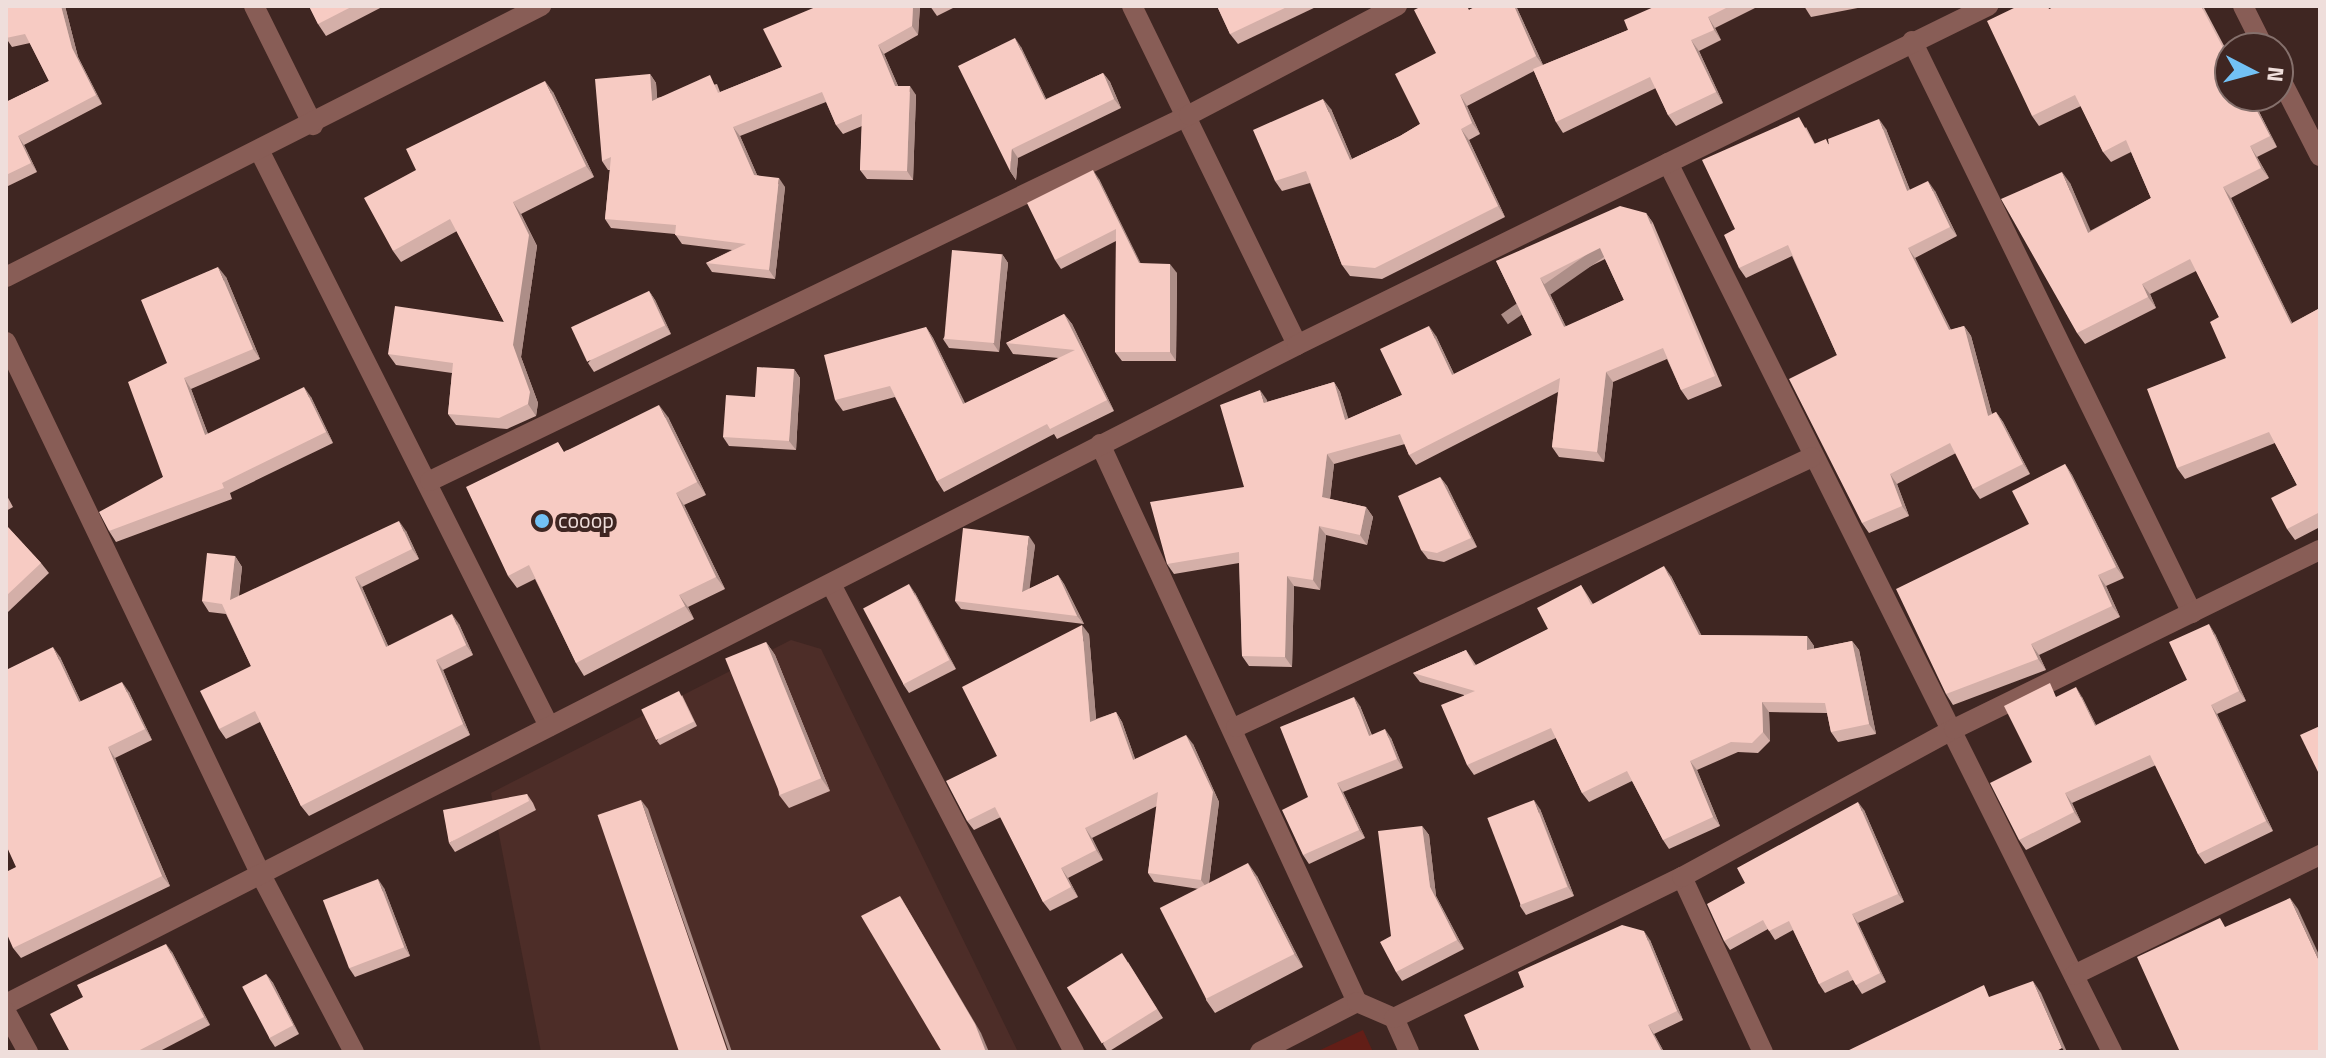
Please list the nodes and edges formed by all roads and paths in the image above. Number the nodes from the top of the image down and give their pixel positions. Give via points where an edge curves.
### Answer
1 (254, 6) edge
2 (541, 6) edge
3 (1132, 6) edge
4 (1397, 6) edge
5 (1941, 6) edge
6 (1988, 6) edge
7 (2243, 6) edge
8 (1950, 25) junction
9 (2256, 32) edge
10 (1912, 41) junction
11 (2294, 105) edge
12 (1189, 115) junction
13 (313, 125) junction
14 (260, 152) junction
15 (2320, 156) edge
16 (1668, 163) junction
17 (6, 277) edge
18 (6, 342) edge
19 (1297, 345) junction
20 (1100, 444) junction
21 (1812, 457) junction
22 (430, 481) junction
23 (2320, 550) edge
24 (833, 588) junction
25 (2192, 613) junction
26 (549, 726) junction
27 (1236, 727) junction
28 (1954, 729) junction
29 (2320, 855) edge
30 (261, 875) junction
31 (1682, 877) junction
32 (2074, 975) junction
33 (1357, 1002) junction
34 (6, 1004) edge
35 (6, 1012) edge
36 (1394, 1018) junction
37 (28, 1052) edge
38 (354, 1052) edge
39 (1074, 1052) edge
40 (1260, 1052) edge
41 (1409, 1052) edge
42 (1763, 1052) edge
43 (2112, 1052) edge

1 - 13 street
2 - 13 street
3 - 12 street
4 - 12 street
5 - 8 street
6 - 8 street
7 - 9 street
8 - 10 street
10 - 16 street
10 - 25 street
11 - 15 street
12 - 19 street
12 - 22 street
13 - 14 street
14 - 17 street
14 - 22 street
16 - 19 street
16 - 21 street
18 - 30 street
19 - 20 street
20 - 24 street
20 - 27 street
21 - 27 street
21 - 28 street
22 - 26 street
23 - 25 street
24 - 26 street
24 - 39 street
25 - 28 street
26 - 30 street
27 - 33 street
28 - 31 street
28 - 32 street
29 - 32 street
30 - 34 street
30 - 38 street
31 - 36 street
31 - 42 street
32 - 43 street
33 - 36 street
33 - 40 street
35 - 37 street
36 - 41 street

